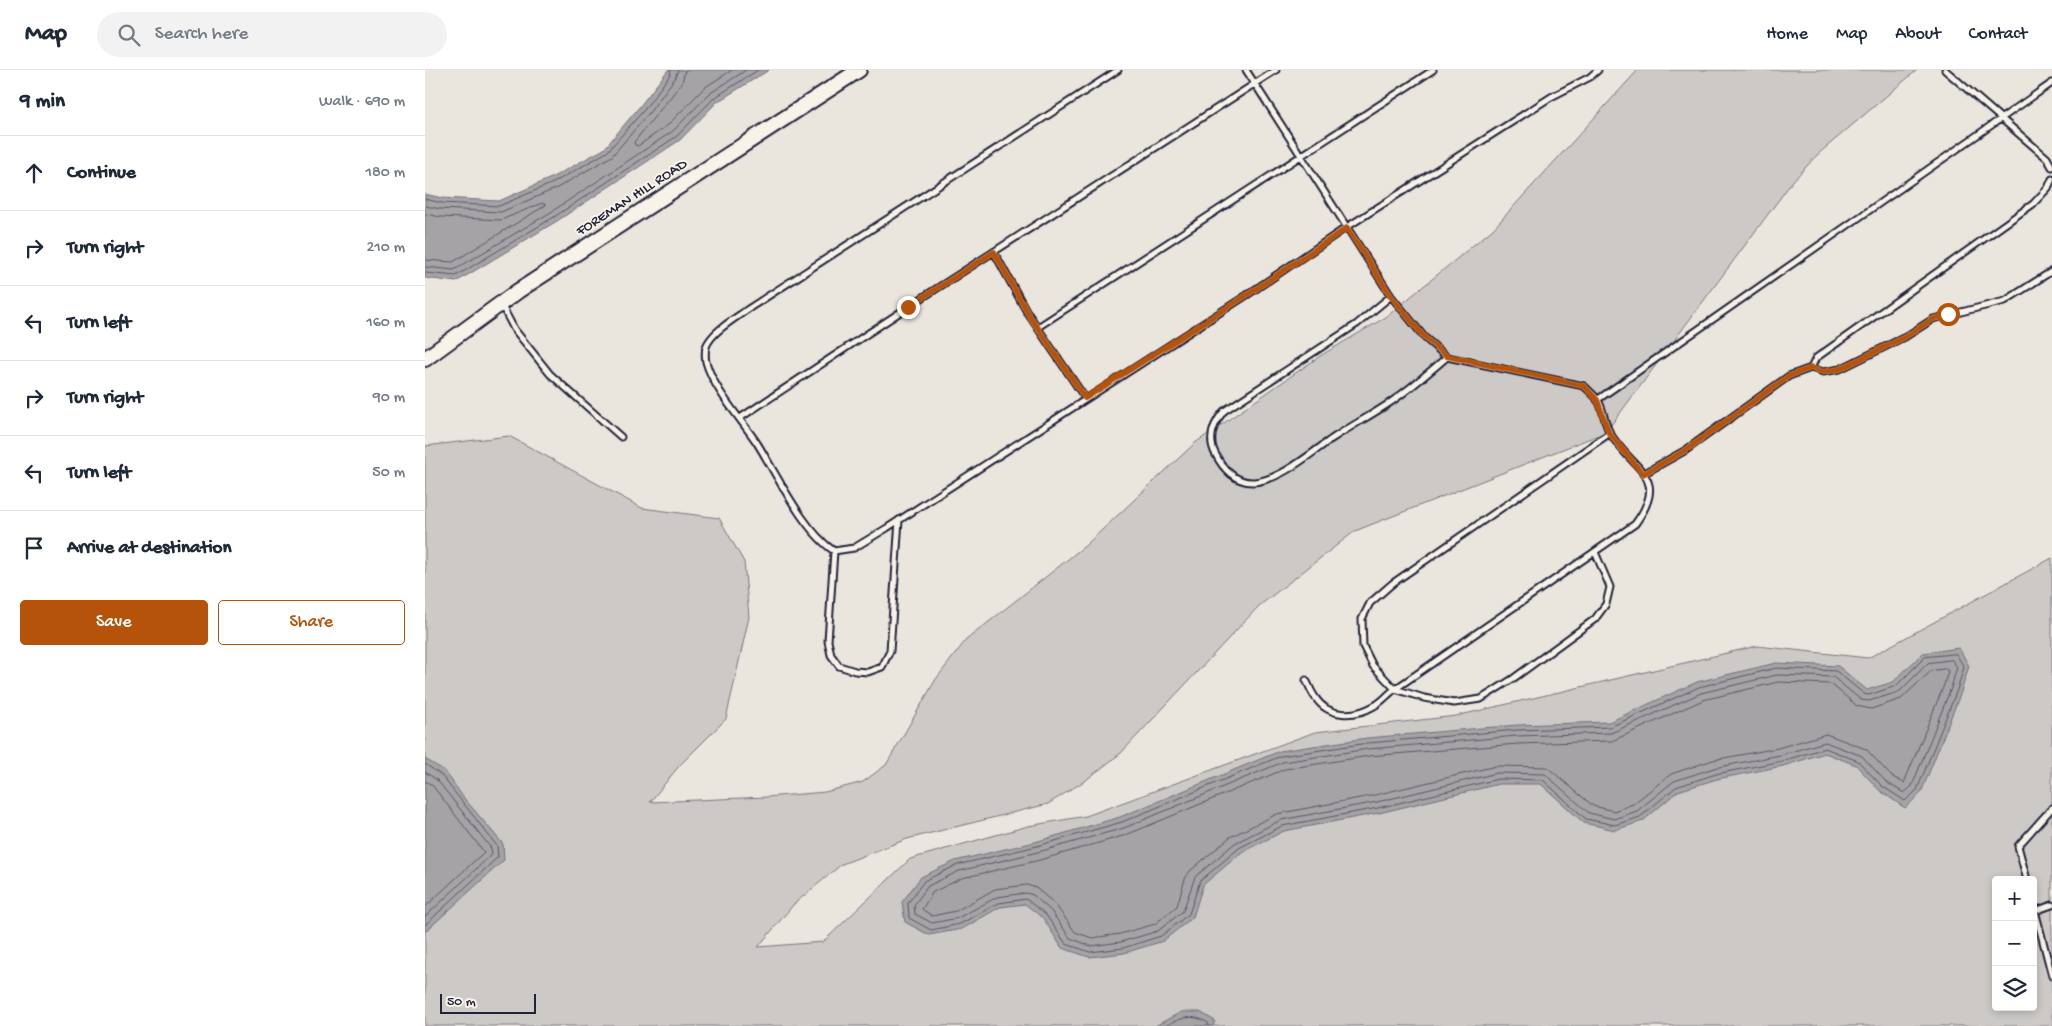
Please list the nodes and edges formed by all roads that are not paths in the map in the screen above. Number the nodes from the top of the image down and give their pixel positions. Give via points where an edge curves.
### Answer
1 (859, 70) edge
2 (1118, 70) edge
3 (1246, 70) edge
4 (1276, 70) edge
5 (1433, 70) edge
6 (1598, 70) edge
7 (1945, 70) edge
8 (2052, 83) edge
9 (1255, 84) junction
10 (2003, 119) junction
11 (1301, 156) junction
12 (2052, 167) edge
13 (2052, 179) edge
14 (1347, 228) junction
15 (994, 252) junction
16 (2052, 271) edge
17 (1391, 296) junction
18 (501, 303) junction
19 (1037, 327) junction
20 (1447, 356) junction
21 (425, 359) edge
22 (1811, 368) junction
23 (1085, 398) junction
24 (1597, 400) junction
25 (740, 418) junction
26 (1609, 433) junction
27 (621, 437) dead end
28 (1643, 474) junction
29 (899, 520) junction
30 (834, 551) junction
31 (1595, 552) junction
32 (1306, 680) dead end
33 (1395, 689) junction
34 (2052, 808) edge
35 (2026, 876) edge
36 (2052, 905) edge
37 (2037, 910) edge
38 (2037, 919) edge
39 (2052, 976) edge

1 - 18 street, FOREMAN HILL ROAD
2 - 25 lane via 717,332 706,347 706,361 719,388
3 - 9 lane
4 - 9 lane
5 - 11 lane
6 - 14 lane
7 - 10 lane
8 - 10 lane
9 - 11 lane
9 - 15 lane
10 - 12 lane via 2047,158
10 - 24 lane
11 - 14 lane
11 - 19 lane
13 - 22 lane via 2033,204 1816,358
14 - 17 lane
14 - 23 lane
15 - 19 lane
15 - 25 lane
16 - 22 lane via 2005,301 1933,319 1905,337 1840,369 1823,372
17 - 20 lane via 1425,338
17 - 20 lane via 1357,324 1224,410 1213,424 1212,448 1222,466 1237,479 1253,482 1274,476 1388,404
18 - 21 street, FOREMAN HILL ROAD
18 - 27 lane via 515,329 550,374
19 - 23 lane
20 - 24 lane via 1584,386
22 - 28 lane via 1789,376 1686,450
23 - 29 lane
24 - 26 lane
25 - 30 lane via 803,518
26 - 28 lane
26 - 33 lane via 1393,583 1370,603 1362,619 1363,646 1373,666
28 - 31 lane via 1651,494 1646,509 1635,524
29 - 30 lane via 854,548
29 - 30 lane via 890,651 882,666 868,672 839,666 831,655 828,641
31 - 33 lane
31 - 33 lane via 1610,587 1606,604 1595,618 1514,678 1481,699 1454,703
32 - 33 lane via 1315,699 1337,714 1355,714 1375,706
34 - 35 lane via 2018,846
36 - 37 lane
38 - 39 lane

